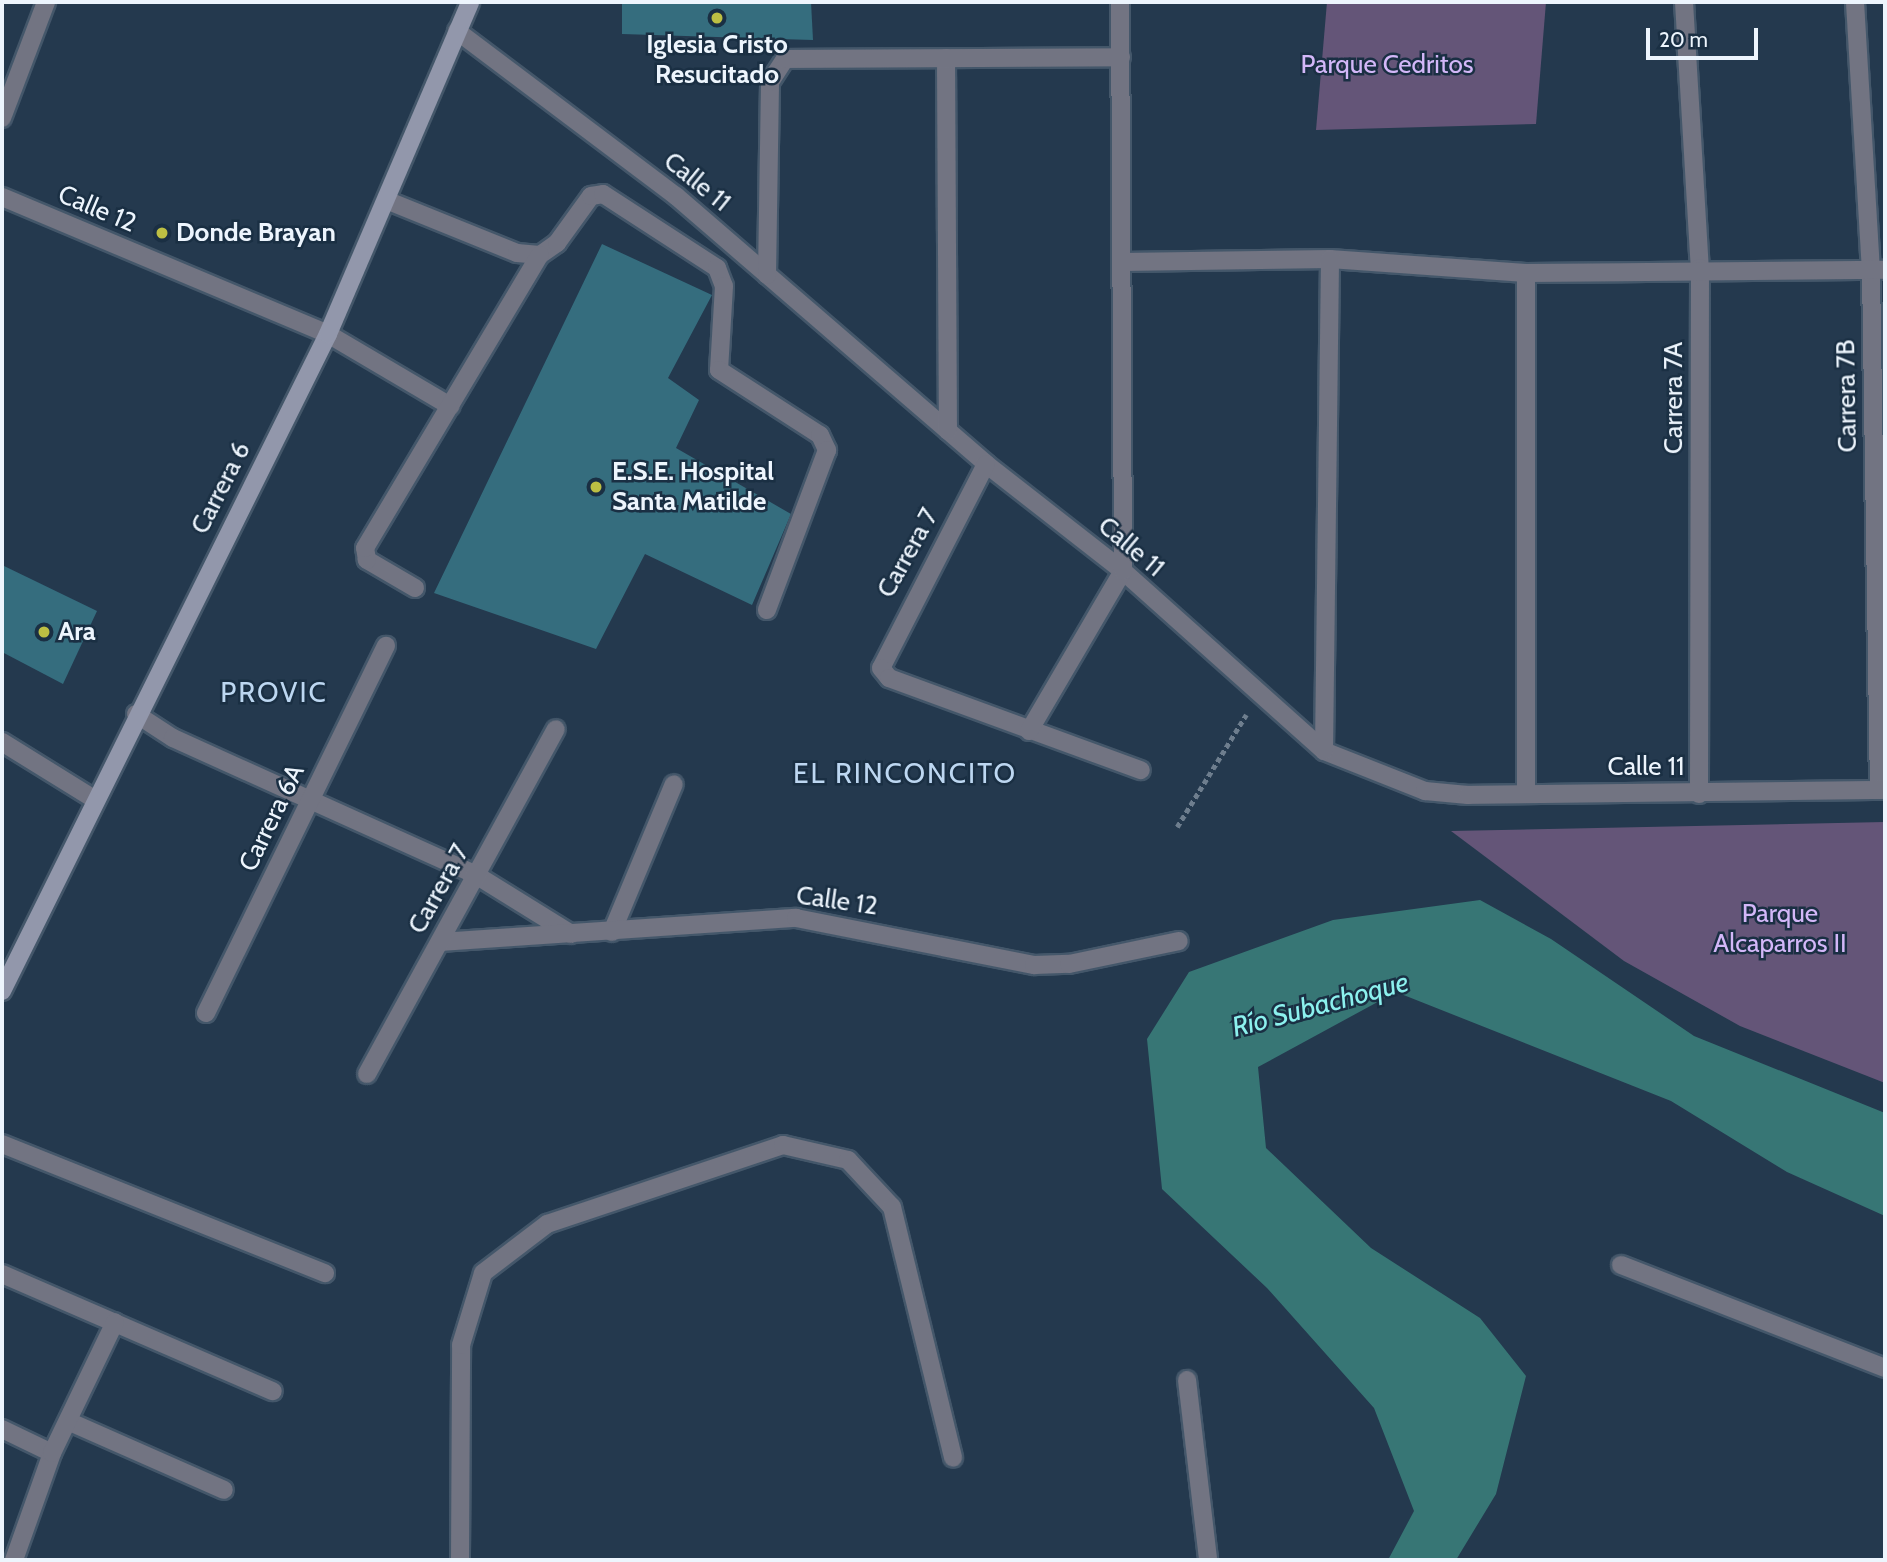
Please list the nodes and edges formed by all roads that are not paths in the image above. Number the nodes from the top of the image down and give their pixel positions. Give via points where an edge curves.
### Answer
1 (46, 2) edge
2 (470, 2) edge
3 (1120, 2) edge
4 (1684, 2) edge
5 (1855, 2) edge
6 (457, 31) junction
7 (1121, 57) junction
8 (946, 58) junction
9 (2, 118) edge
10 (2, 197) edge
11 (386, 200) junction
12 (540, 255) junction
13 (1330, 259) junction
14 (1122, 262) junction
15 (1700, 268) junction
16 (1878, 270) edge
17 (1526, 273) junction
18 (767, 275) junction
19 (328, 334) junction
20 (450, 406) junction
21 (947, 431) junction
22 (986, 464) junction
23 (1123, 571) junction
24 (415, 588) dead end
25 (767, 610) dead end
26 (386, 646) dead end
27 (136, 714) junction
28 (556, 729) dead end
29 (1029, 731) junction
30 (2, 742) edge
31 (1324, 751) junction
32 (1141, 770) dead end
33 (674, 784) dead end
34 (1882, 790) edge
35 (1527, 793) junction
36 (1699, 794) junction
37 (94, 799) junction
38 (309, 802) junction
39 (476, 876) junction
40 (612, 932) junction
41 (570, 934) junction
42 (1180, 941) dead end
43 (440, 942) junction
44 (2, 990) edge
45 (206, 1013) dead end
46 (367, 1074) dead end
47 (2, 1144) edge
48 (1621, 1265) dead end
49 (325, 1273) dead end
50 (2, 1274) edge
51 (115, 1322) junction
52 (1885, 1368) edge
53 (1187, 1380) dead end
54 (273, 1391) dead end
55 (69, 1422) junction
56 (2, 1429) edge
57 (52, 1453) junction
58 (953, 1458) dead end
59 (224, 1490) dead end
60 (14, 1560) edge
61 (460, 1560) edge
62 (1208, 1560) edge

1 - 9 street
2 - 6 street, Carrera 6
3 - 7 street
4 - 15 street, Carrera 7A
5 - 16 street, Carrera 7B
6 - 11 street, Carrera 6
6 - 18 street, Calle 11 via 676,196
7 - 8 street
7 - 14 street
8 - 18 street via 785,59 774,69
8 - 21 street
10 - 19 street, Calle 12
11 - 12 street via 517,253
11 - 19 street, Carrera 6
12 - 20 street
12 - 25 street via 557,243 591,196 603,194 724,277 719,370 820,435 827,450
13 - 14 street
13 - 17 street
13 - 31 street
14 - 23 street
15 - 16 street
15 - 17 street
15 - 36 street, Carrera 7A
16 - 34 street, Carrera 7B
17 - 35 street
18 - 21 street, Calle 11
19 - 20 street, Calle 12
19 - 27 street, Carrera 6
20 - 24 street via 365,548 368,560
21 - 22 street, Calle 11
22 - 23 street, Calle 11
22 - 29 street, Carrera 7 via 881,667 889,678
23 - 29 street
23 - 31 street, Calle 11 via 1258,697
26 - 38 street, Carrera 6A
27 - 37 street, Carrera 6
27 - 38 street
28 - 39 street, Carrera 7
29 - 32 street
30 - 37 street
31 - 35 street, Calle 11 via 1425,792
33 - 40 street
34 - 36 street, Calle 11
35 - 36 street, Calle 11
37 - 44 street, Carrera 6
38 - 39 street
38 - 45 street, Carrera 6A
39 - 41 street
39 - 43 street, Carrera 7
40 - 41 street, Calle 12
40 - 42 street, Calle 12 via 796,918 1034,965 1069,964
41 - 43 street, Calle 12
43 - 46 street, Carrera 7
47 - 49 street
48 - 52 street
50 - 51 street
51 - 54 street
51 - 55 street
53 - 62 street
55 - 57 street
55 - 59 street
56 - 57 street
57 - 60 street
58 - 61 street via 892,1207 848,1160 783,1145 547,1224 483,1273 461,1345

